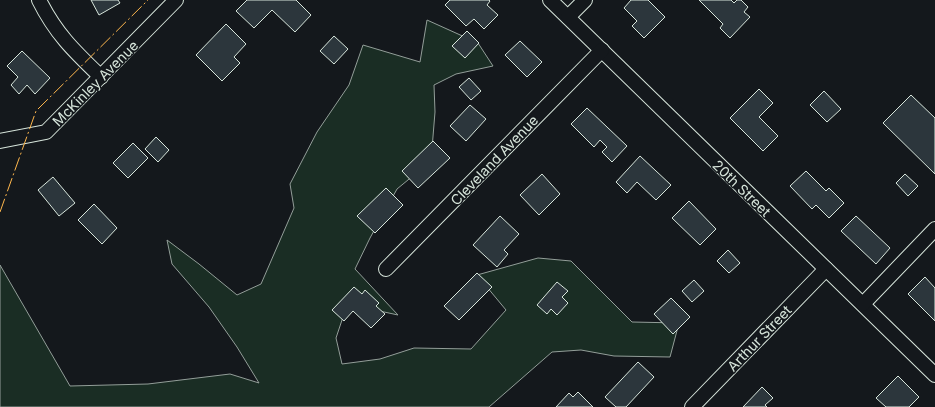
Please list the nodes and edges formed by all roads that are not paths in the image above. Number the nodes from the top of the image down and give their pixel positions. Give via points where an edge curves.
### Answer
1 (39, 0) edge
2 (176, 0) edge
3 (550, 0) edge
4 (584, 0) edge
5 (568, 17) junction
6 (602, 50) junction
7 (100, 77) junction
8 (0, 141) edge
9 (935, 229) edge
10 (826, 269) junction
11 (386, 270) dead end
12 (863, 304) junction
13 (935, 375) edge
14 (692, 407) edge

1 - 7 street via 62,38
2 - 7 street, McKinley Avenue
3 - 5 street, 20th Street
4 - 5 street
5 - 6 street, 20th Street
6 - 10 street, 20th Street
6 - 11 street, Cleveland Avenue
7 - 8 street, McKinley Avenue via 46,132
9 - 12 street
10 - 12 street, 20th Street
10 - 14 street, Arthur Street
12 - 13 street, 20th Street

